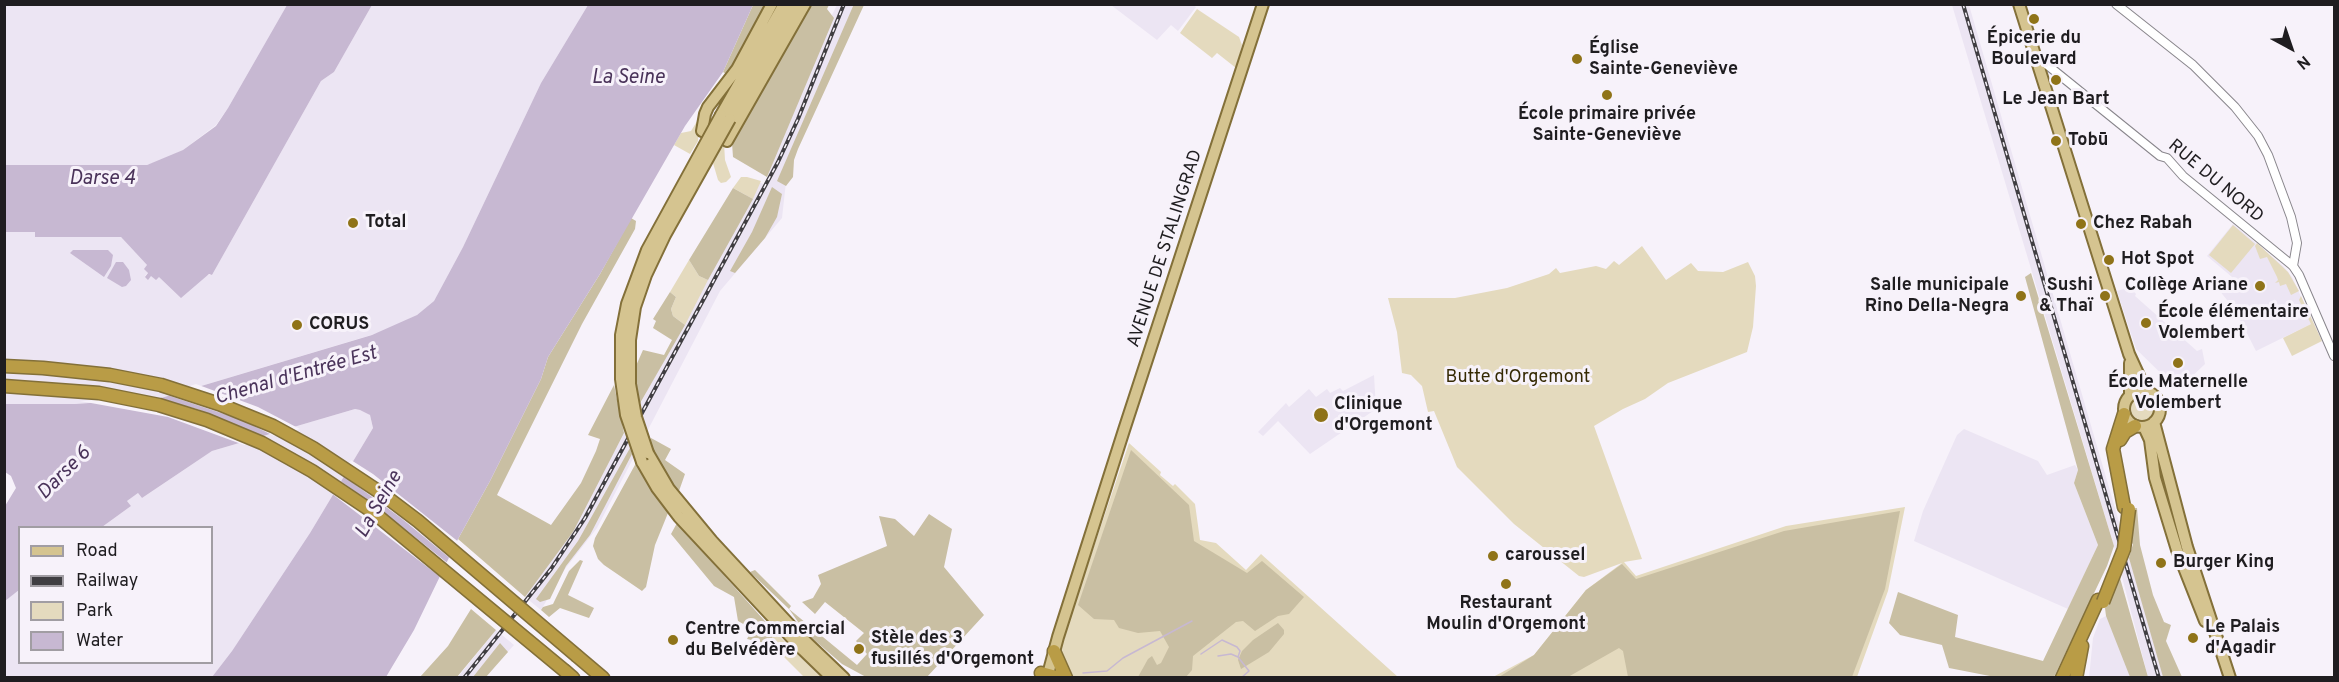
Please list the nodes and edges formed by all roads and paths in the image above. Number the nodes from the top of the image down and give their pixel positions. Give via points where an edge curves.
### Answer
1 (772, 4) edge
2 (784, 4) edge
3 (794, 4) edge
4 (805, 4) edge
5 (1263, 4) edge
6 (2019, 4) edge
7 (2116, 4) edge
8 (2038, 65) junction
9 (726, 117) junction
10 (702, 131) dead end
11 (727, 141) dead end
12 (2293, 266) junction
13 (2129, 354) junction
14 (2334, 356) edge
15 (4, 366) edge
16 (4, 386) edge
17 (2146, 391) junction
18 (2130, 394) junction
19 (2124, 414) junction
20 (2154, 422) junction
21 (2140, 427) junction
22 (645, 457) junction
23 (1100, 505) junction
24 (2127, 508) junction
25 (2100, 601) junction
26 (1054, 651) junction
27 (829, 664) junction
28 (569, 674) edge
29 (2063, 675) edge
30 (1047, 676) edge
31 (603, 678) edge
32 (832, 678) edge
33 (844, 678) edge
34 (855, 678) edge
35 (1066, 678) edge
36 (2076, 678) edge
37 (2224, 678) edge
38 (2230, 678) edge

1 - 10 main road via 737,69 708,107
2 - 9 main road
3 - 9 main road
4 - 11 main road
5 - 23 main road, AVENUE DE STALINGRAD
6 - 8 main road
7 - 12 street via 2193,65 2258,136 2291,217 2297,243
8 - 12 street, RUE DU NORD via 2046,64 2167,158 2183,176
8 - 13 main road
9 - 22 main road, bridge via 665,235 635,307 630,384
12 - 14 street, RUE DU NORD
13 - 17 main road
13 - 18 main road
15 - 31 highway, bridge via 110,375 161,385 273,426 353,473 409,514
16 - 28 highway, bridge via 99,393 159,405 262,443 373,512
17 - 18 main road
17 - 20 main road via 2159,404
18 - 19 main road
19 - 21 main road
19 - 24 highway via 2114,449
20 - 21 main road
20 - 38 main road via 2187,547
21 - 24 highway via 2122,435 2119,447 2129,494
21 - 37 main road via 2150,440 2155,478 2177,550
22 - 27 main road via 688,512
22 - 32 main road via 666,501 679,517
23 - 26 main road, AVENUE DE STALINGRAD
23 - 30 main road, AVENUE DE STALINGRAD via 1088,533
24 - 25 highway, bridge via 2124,549
25 - 29 highway
25 - 36 highway via 2084,640
26 - 30 main road, AVENUE DE STALINGRAD
26 - 35 highway
27 - 33 main road
27 - 34 main road

